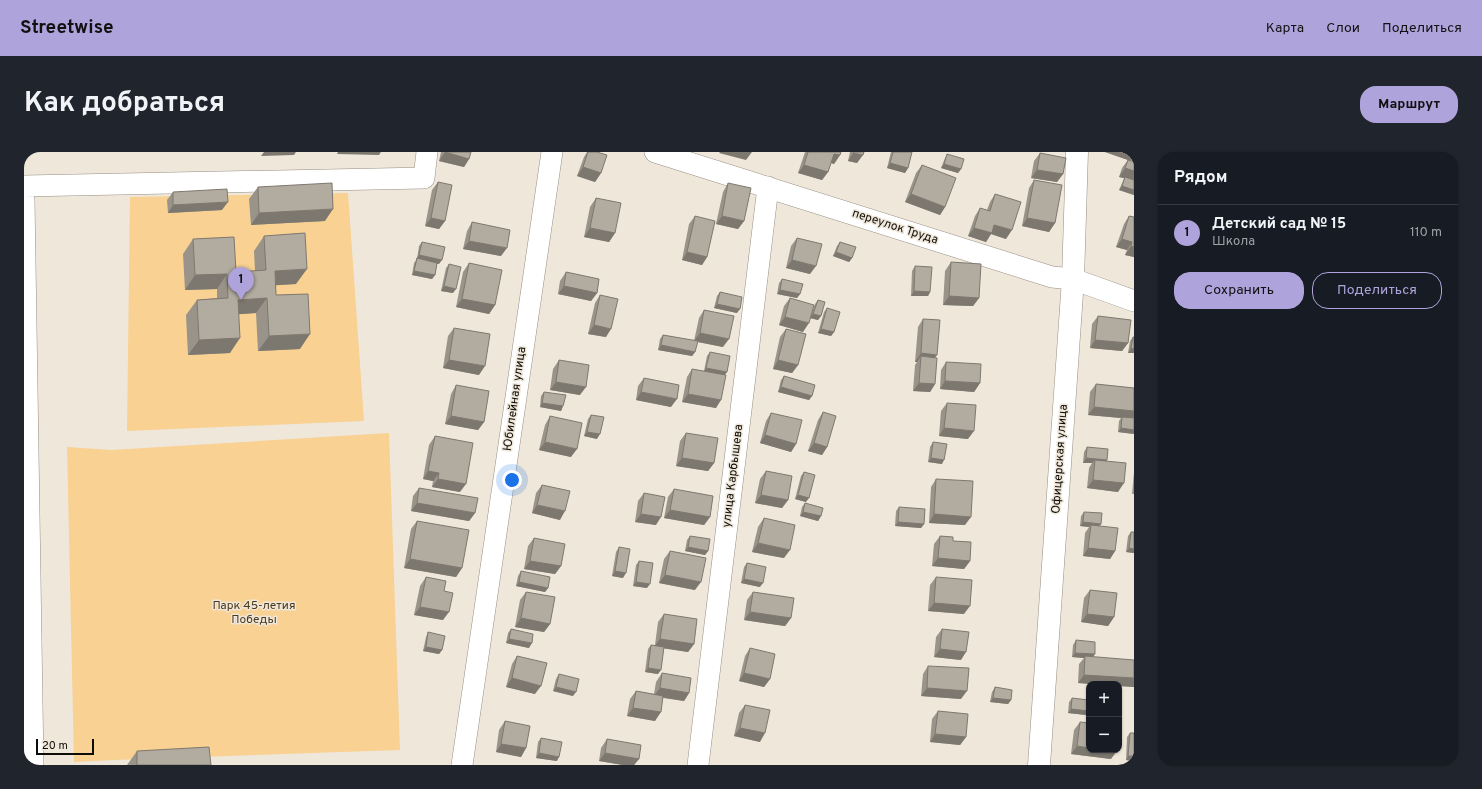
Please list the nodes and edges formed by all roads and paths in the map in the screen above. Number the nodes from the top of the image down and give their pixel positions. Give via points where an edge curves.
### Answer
1 (427, 152) edge
2 (552, 152) edge
3 (655, 152) edge
4 (1077, 152) edge
5 (24, 186) edge
6 (768, 187) junction
7 (24, 199) edge
8 (1072, 279) junction
9 (1134, 301) edge
10 (33, 765) edge
11 (462, 765) edge
12 (698, 765) edge
13 (1039, 765) edge

1 - 5 street via 424,178
2 - 11 street, Юбилейная улица
3 - 6 street, переулок Труда
4 - 8 street, Офицерская улица
6 - 8 street, переулок Труда via 1052,278
6 - 12 street, улица Карбышева
7 - 10 street
8 - 9 street, переулок Труда
8 - 13 street, Офицерская улица

